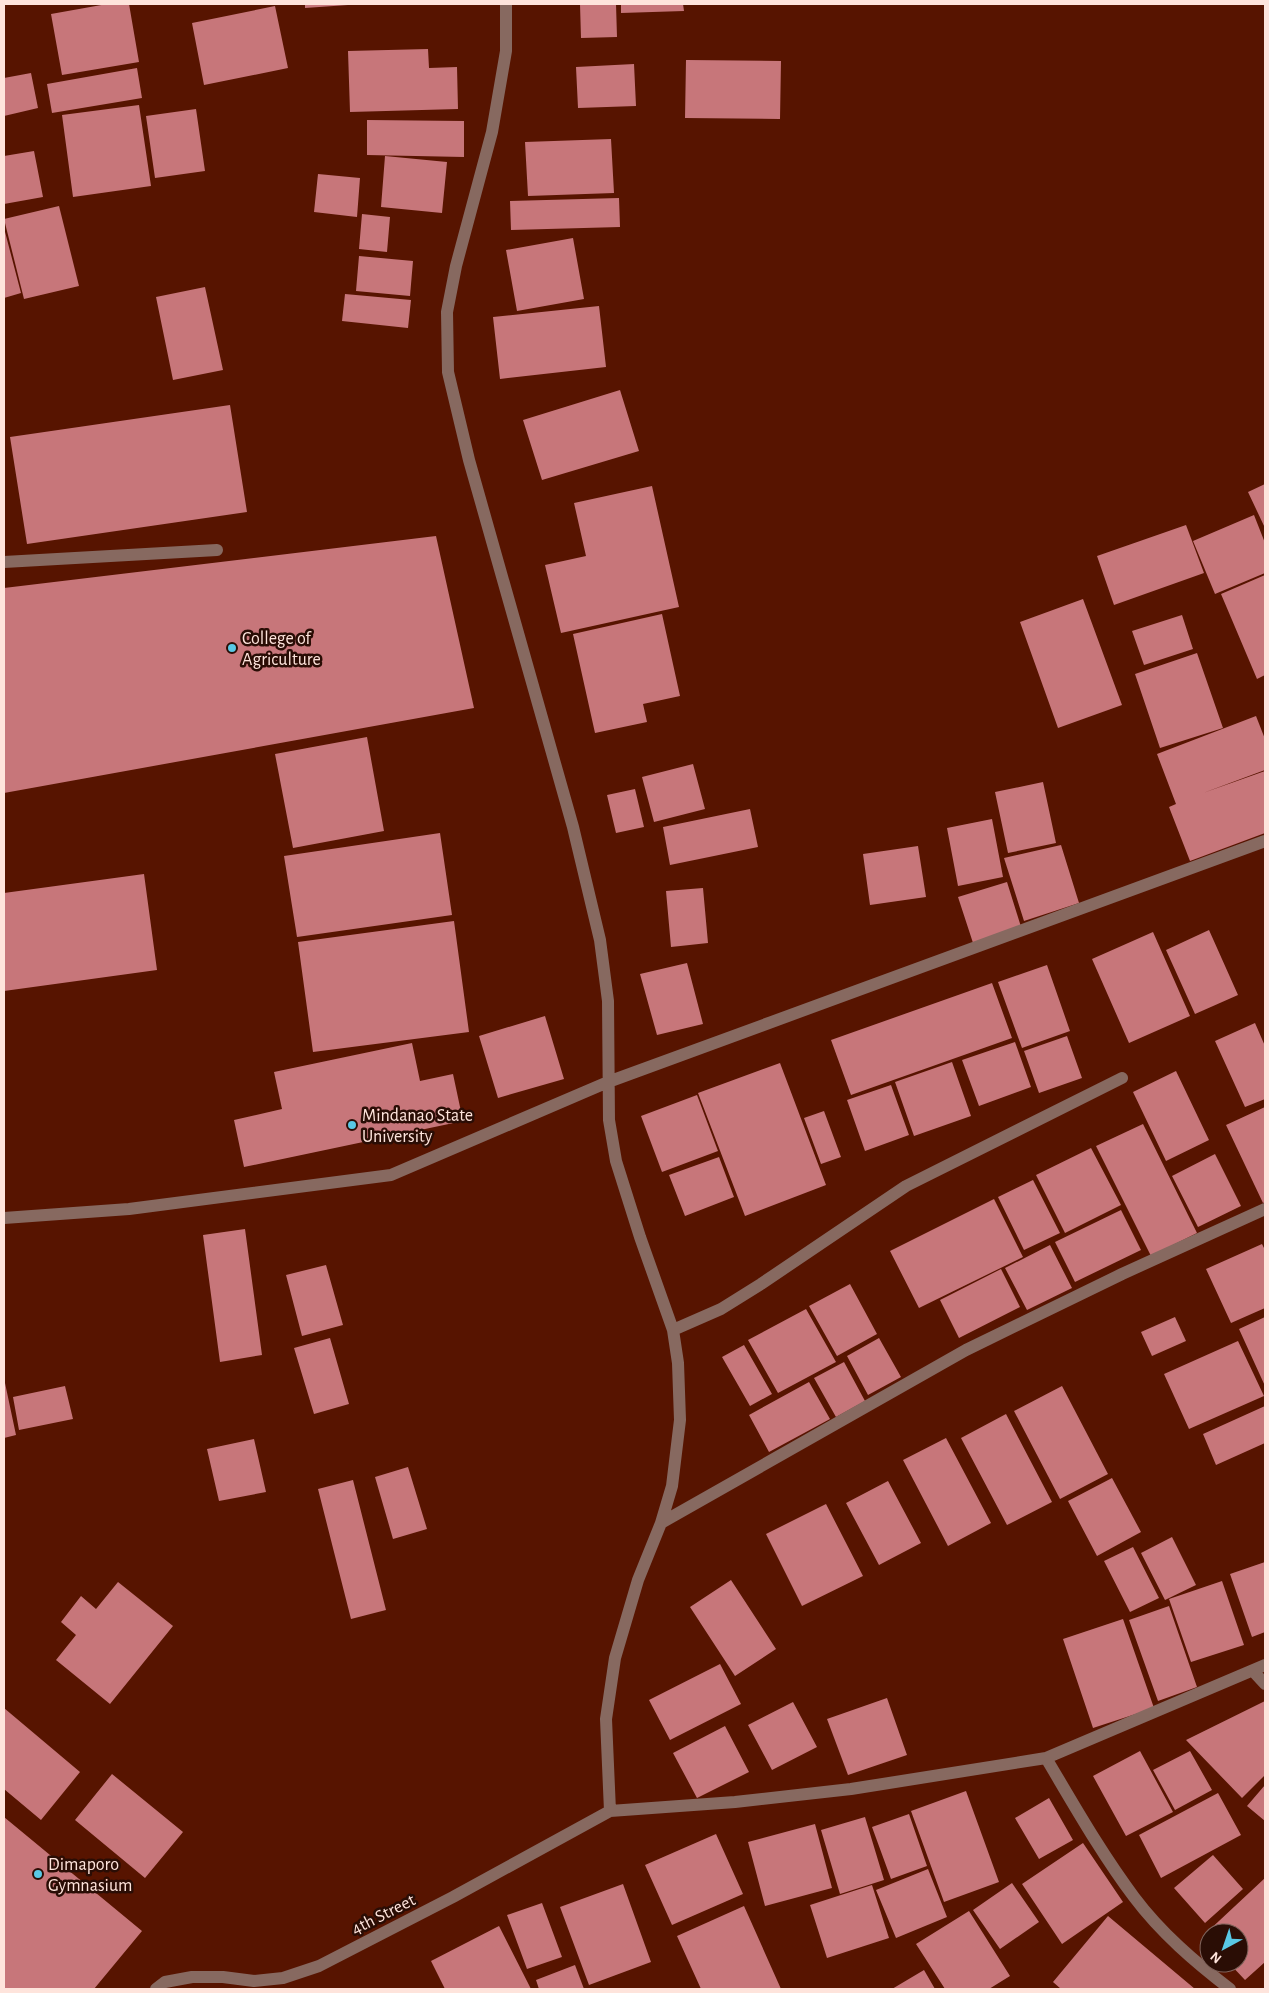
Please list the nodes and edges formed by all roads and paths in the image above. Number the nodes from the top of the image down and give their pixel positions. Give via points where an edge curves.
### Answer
1 (506, 4) edge
2 (217, 550) dead end
3 (4, 562) edge
4 (1265, 842) edge
5 (1122, 1078) dead end
6 (608, 1082) junction
7 (1265, 1209) edge
8 (4, 1218) edge
9 (673, 1330) junction
10 (661, 1522) junction
11 (1265, 1665) edge
12 (1253, 1671) junction
13 (1265, 1684) edge
14 (1046, 1758) junction
15 (610, 1811) junction
16 (156, 1989) edge
17 (1230, 1989) edge

1 - 6 street via 506,51 492,132 447,312 448,372 468,460 573,827 600,940 608,1001
2 - 3 street
4 - 6 street
5 - 9 street via 906,1186 761,1284 720,1309
6 - 8 street via 391,1175 129,1209
6 - 9 street via 609,1120 616,1161
7 - 10 street via 966,1350
9 - 10 street via 680,1420 672,1486
10 - 15 street via 638,1580 615,1658 606,1719
11 - 12 street
12 - 13 street
12 - 14 street
14 - 15 street via 851,1789
14 - 17 street via 1134,1897 1194,1961
15 - 16 street, 4th Street via 319,1966 283,1978 254,1981 192,1977 165,1982

